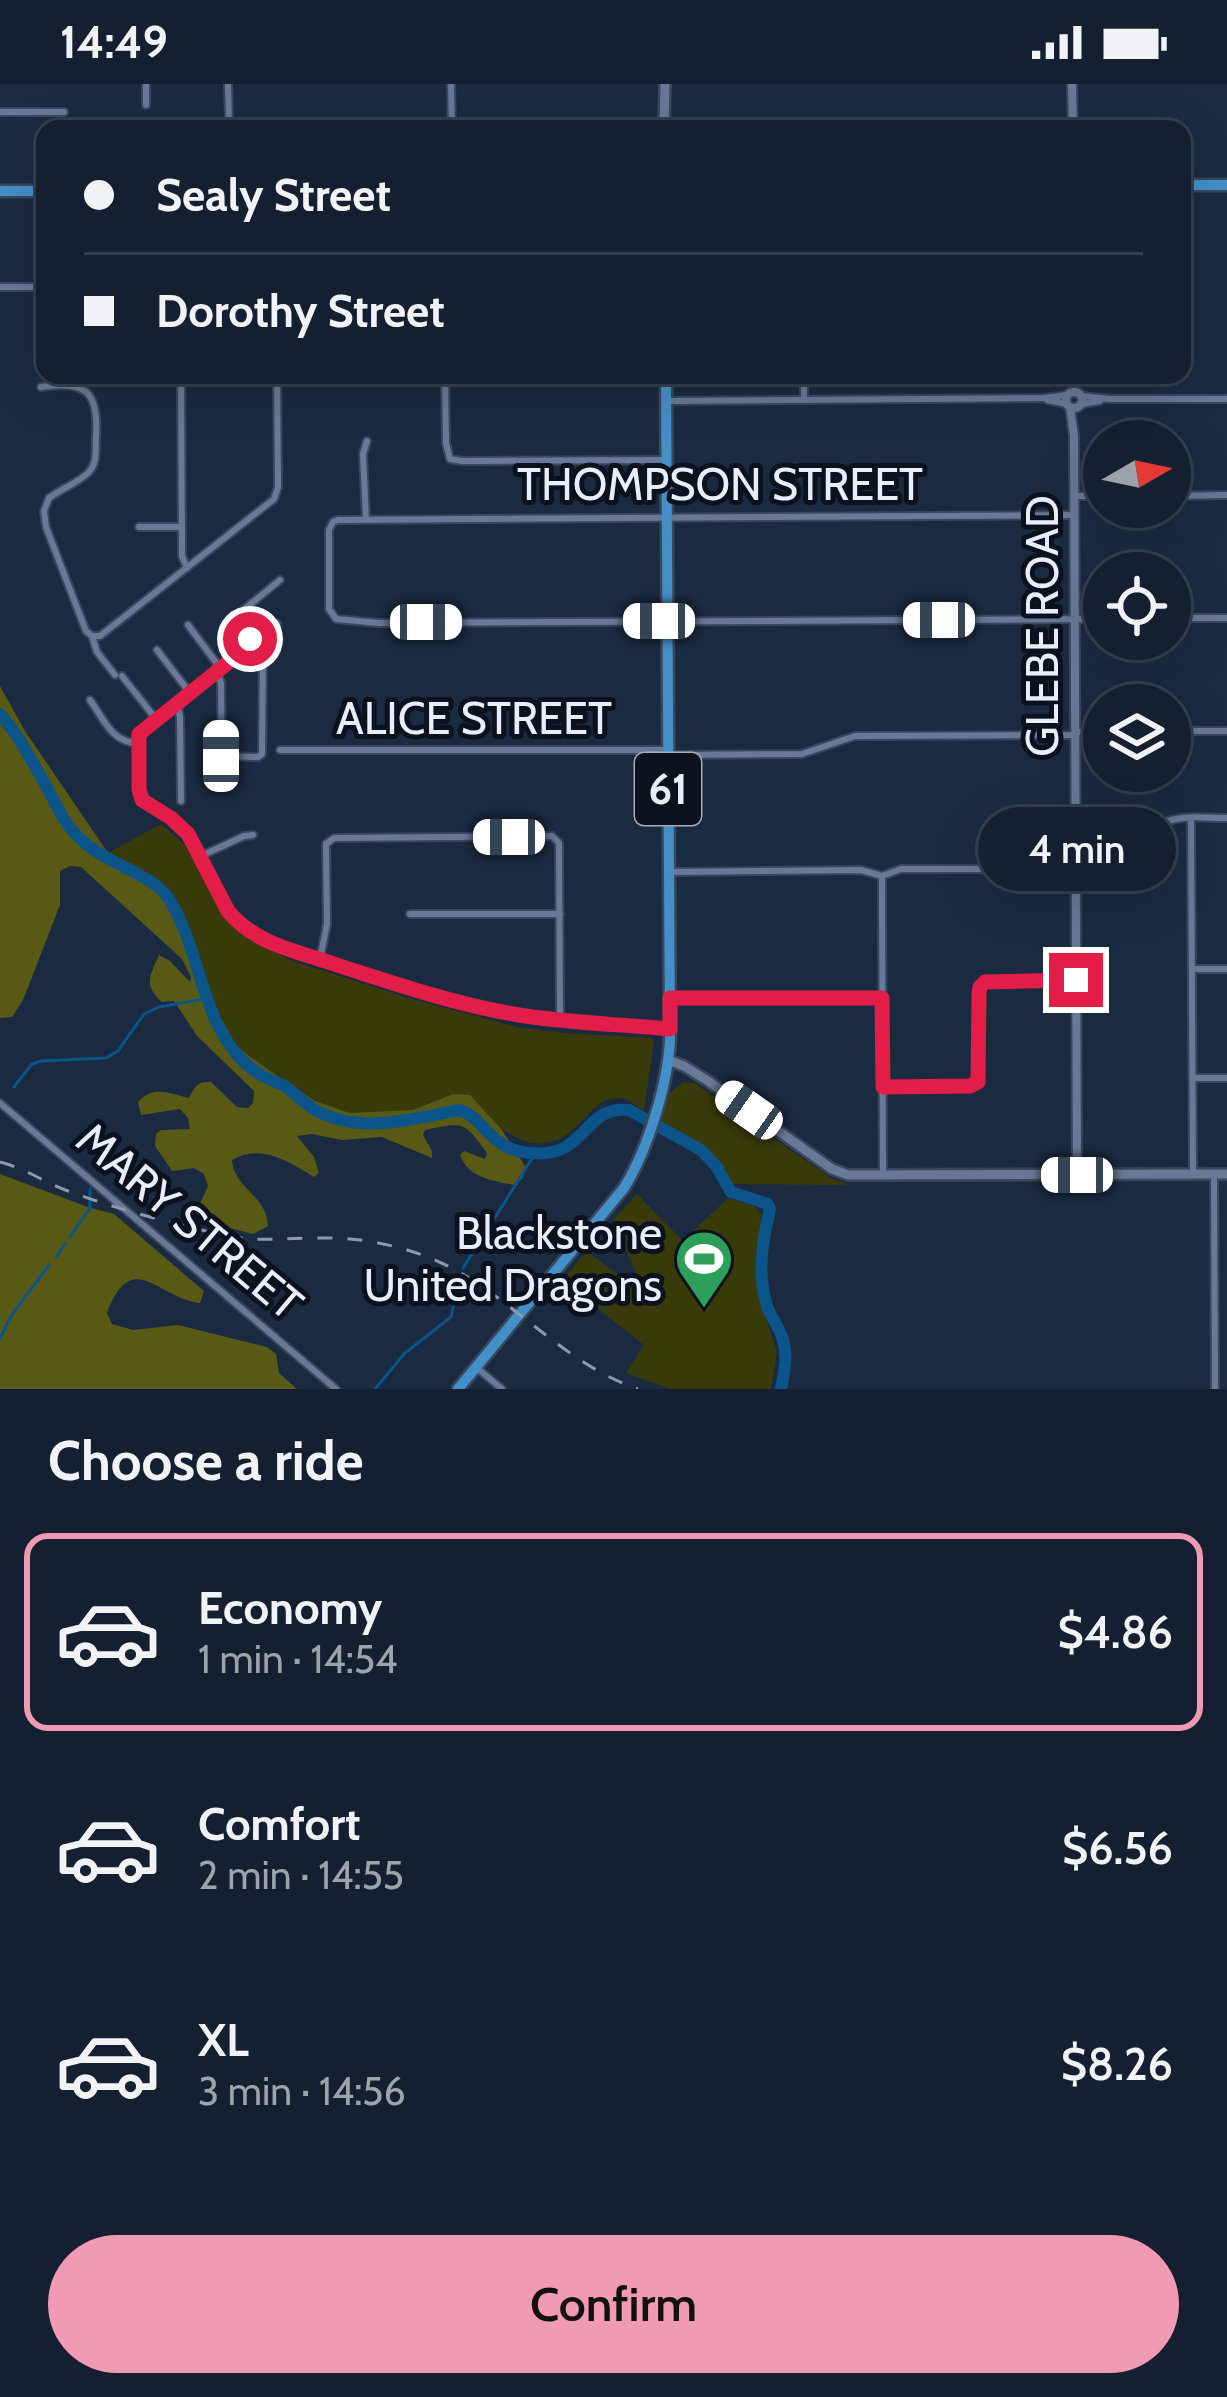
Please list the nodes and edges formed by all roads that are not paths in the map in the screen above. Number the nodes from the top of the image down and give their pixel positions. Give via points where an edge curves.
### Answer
1 (146, 84) edge
2 (228, 84) edge
3 (451, 84) edge
4 (665, 84) edge
5 (1072, 84) edge
6 (146, 105) dead end
7 (0, 112) edge
8 (64, 112) dead end
9 (229, 120) edge
10 (452, 120) edge
11 (664, 120) edge
12 (1073, 120) edge
13 (1191, 185) edge
14 (1227, 185) edge
15 (36, 190) edge
16 (0, 191) edge
17 (0, 287) edge
18 (36, 287) edge
19 (181, 384) edge
20 (278, 384) edge
21 (446, 384) edge
22 (666, 384) edge
23 (667, 384) edge
24 (804, 384) edge
25 (41, 387) dead end
26 (1074, 395) edge
27 (1227, 398) edge
28 (804, 400) junction
29 (668, 401) junction
30 (667, 435) junction
31 (367, 441) dead end
32 (667, 460) junction
33 (1227, 495) edge
34 (1074, 496) junction
35 (1083, 496) edge
36 (1191, 496) edge
37 (1074, 515) junction
38 (667, 518) junction
39 (366, 519) junction
40 (139, 527) dead end
41 (182, 527) junction
42 (187, 568) junction
43 (280, 580) dead end
44 (1191, 618) edge
45 (1227, 618) edge
46 (1075, 619) junction
47 (1083, 619) edge
48 (667, 621) junction
49 (188, 625) dead end
50 (277, 625) dead end
51 (92, 637) junction
52 (259, 638) junction
53 (250, 645) junction
54 (157, 650) dead end
55 (219, 670) junction
56 (190, 693) junction
57 (90, 700) dead end
58 (177, 703) junction
59 (156, 719) junction
60 (1191, 731) edge
61 (1227, 731) edge
62 (1076, 734) junction
63 (1083, 734) edge
64 (137, 742) junction
65 (280, 750) dead end
66 (668, 753) junction
67 (221, 756) junction
68 (222, 787) dead end
69 (182, 801) dead end
70 (1192, 818) junction
71 (1227, 818) edge
72 (253, 835) dead end
73 (201, 856) junction
74 (1076, 869) junction
75 (669, 872) junction
76 (882, 876) junction
77 (410, 914) dead end
78 (560, 914) junction
79 (320, 959) junction
80 (1227, 968) edge
81 (1192, 969) junction
82 (1076, 980) junction
83 (670, 998) junction
84 (882, 998) junction
85 (560, 1020) junction
86 (670, 1029) junction
87 (668, 1060) junction
88 (1193, 1078) junction
89 (1227, 1078) edge
90 (883, 1087) junction
91 (0, 1103) edge
92 (1193, 1174) junction
93 (1221, 1174) edge
94 (1077, 1175) junction
95 (884, 1176) junction
96 (476, 1368) junction
97 (336, 1389) edge
98 (458, 1389) edge
99 (502, 1389) edge
100 (1215, 1389) edge

1 - 6 street
2 - 9 street
3 - 10 street
4 - 11 main road
5 - 12 street
7 - 8 street
13 - 14 main road
15 - 16 main road
17 - 18 street
19 - 41 street
20 - 42 street via 277,494
21 - 32 street via 450,459
22 - 30 main road, 61
23 - 29 main road, 61
24 - 28 street
25 - 51 street via 80,386 97,414 93,466 44,511
26 - 27 street
26 - 28 street
26 - 34 street, GLEBE ROAD
28 - 29 street
29 - 30 main road, 61
30 - 32 main road, 61
31 - 39 street
32 - 38 main road, 61
33 - 36 street
34 - 35 street
34 - 37 street, GLEBE ROAD
37 - 38 street, THOMPSON STREET
37 - 46 street, GLEBE ROAD
38 - 39 street, THOMPSON STREET
38 - 48 main road, 61
39 - 48 street via 338,520 329,530 329,609 336,619
40 - 41 street
41 - 42 street
42 - 51 street
43 - 53 street via 236,616
44 - 45 street
46 - 47 street
46 - 48 street
46 - 62 street, GLEBE ROAD
48 - 66 main road, 61
49 - 55 street
50 - 52 street
51 - 59 street
52 - 53 street
52 - 67 street via 262,754
53 - 55 street
54 - 56 street
55 - 56 street
55 - 67 street
56 - 58 street
57 - 64 street via 116,738
58 - 59 street
58 - 69 street
59 - 64 street
60 - 61 street
62 - 63 street, ALICE STREET
62 - 66 street, ALICE STREET via 854,736 802,754
62 - 74 street, GLEBE ROAD
64 - 73 street via 142,800 188,834
65 - 66 street, ALICE STREET
66 - 75 main road, 61
67 - 68 street
70 - 71 street
70 - 74 street via 1162,824 1110,865
70 - 81 street
72 - 73 street
73 - 79 street via 235,920 269,943
74 - 76 street via 901,869
74 - 82 street, GLEBE ROAD
75 - 76 street
75 - 83 main road, 61
76 - 84 street
77 - 78 street
78 - 79 street via 557,838 334,838 326,844
78 - 85 street
79 - 85 street via 437,997
80 - 81 street
81 - 88 street
82 - 90 street via 985,982 978,1082
82 - 94 street, GLEBE ROAD
83 - 84 street
83 - 86 main road, 61
84 - 90 street
85 - 86 street
86 - 87 main road, 61
87 - 95 main road via 832,1169
87 - 96 main road, 61 via 637,1166
88 - 89 street
88 - 92 street
90 - 95 street
91 - 97 street, MARY STREET
92 - 93 main road
92 - 94 main road
93 - 100 street
94 - 95 main road
96 - 98 main road, 61
96 - 99 street

